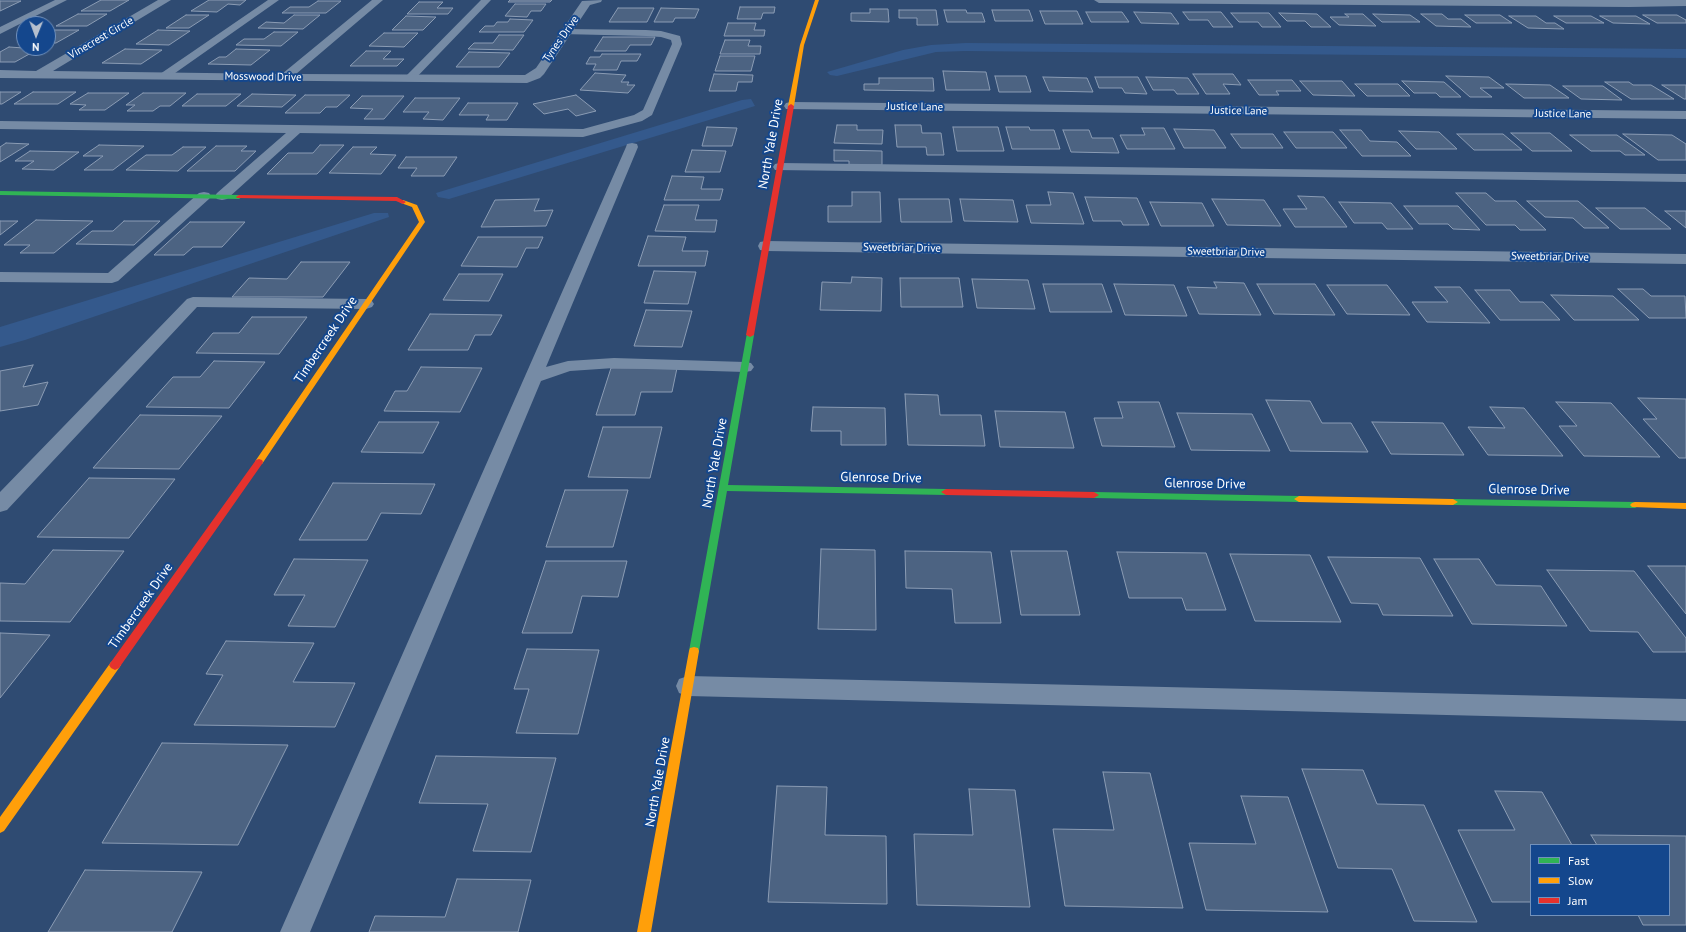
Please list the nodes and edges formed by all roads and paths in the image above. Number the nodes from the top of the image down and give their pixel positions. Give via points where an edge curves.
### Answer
1 (62, 0) edge
2 (166, 0) edge
3 (274, 0) edge
4 (378, 0) edge
5 (486, 0) edge
6 (597, 0) edge
7 (817, 0) edge
8 (1099, 0) edge
9 (1204, 0) edge
10 (1686, 3) edge
11 (0, 31) edge
12 (566, 32) junction
13 (0, 74) edge
14 (37, 75) junction
15 (164, 76) junction
16 (285, 77) junction
17 (410, 79) junction
18 (526, 79) joint
19 (791, 106) junction
20 (1686, 115) edge
21 (0, 125) edge
22 (297, 129) junction
23 (632, 147) dead end
24 (780, 167) junction
25 (1686, 178) edge
26 (0, 192) edge
27 (204, 196) junction
28 (222, 196) junction
29 (766, 246) junction
30 (1686, 259) edge
31 (0, 277) edge
32 (366, 304) junction
33 (745, 367) junction
34 (534, 376) junction
35 (724, 488) junction
36 (0, 504) edge
37 (1686, 506) edge
38 (688, 686) junction
39 (1686, 710) edge
40 (0, 827) edge
41 (295, 932) edge
42 (644, 932) edge

1 - 11 lane
2 - 14 street, Vinecrest Circle
3 - 15 lane
4 - 16 street
5 - 17 lane
6 - 12 street, Tynes Drive via 586,4
7 - 19 street, North Yale Drive via 802,45
8 - 9 street
9 - 10 street
12 - 18 street, Tynes Drive via 540,71
12 - 22 lane via 646,33 676,38 677,44 648,112 631,120 583,133
13 - 14 street, Mosswood Drive
14 - 15 street, Mosswood Drive
15 - 16 street, Mosswood Drive
16 - 17 street, Mosswood Drive
17 - 18 street, Mosswood Drive
19 - 20 street, Justice Lane
19 - 24 street, North Yale Drive
21 - 22 lane
22 - 28 lane
23 - 34 lane
24 - 25 lane
24 - 29 street, North Yale Drive
26 - 27 street, Timbercreek Drive
27 - 28 street, Timbercreek Drive
27 - 31 lane via 112,278
28 - 32 street, Timbercreek Drive via 397,199 415,206 422,222
29 - 30 street, Sweetbriar Drive
29 - 33 street, North Yale Drive
32 - 36 lane via 194,302
32 - 40 street, Timbercreek Drive via 248,478
33 - 34 lane via 614,363 568,366
33 - 35 street, North Yale Drive
34 - 41 lane
35 - 37 street, Glenrose Drive
35 - 38 street, North Yale Drive
38 - 39 lane
38 - 42 street, North Yale Drive

